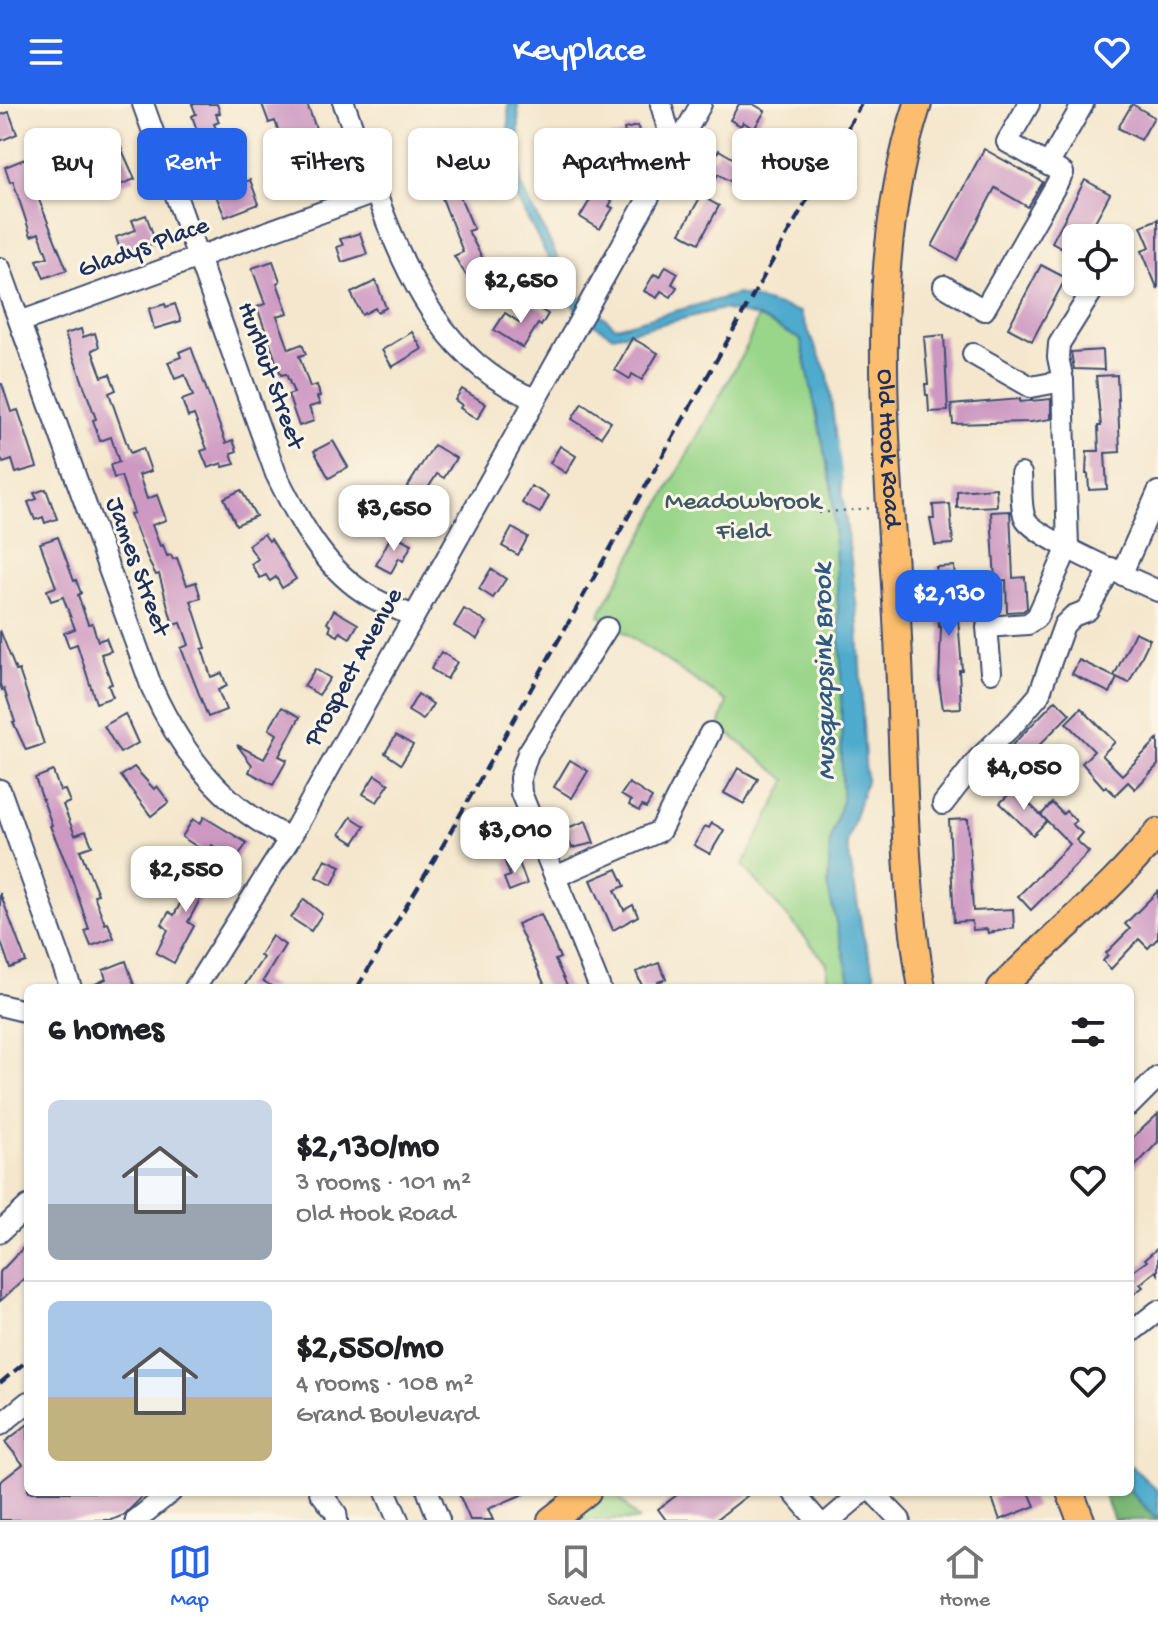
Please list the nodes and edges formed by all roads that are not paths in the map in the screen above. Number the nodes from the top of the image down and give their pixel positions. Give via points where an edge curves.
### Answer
1 (143, 104) edge
2 (344, 104) edge
3 (661, 104) edge
4 (701, 104) edge
5 (918, 104) edge
6 (1029, 104) edge
7 (1083, 104) edge
8 (353, 128) edge
9 (668, 128) edge
10 (687, 128) edge
11 (1048, 165) junction
12 (355, 200) edge
13 (380, 200) edge
14 (647, 200) edge
15 (198, 257) junction
16 (0, 268) edge
17 (944, 286) dead end
18 (1089, 296) edge
19 (20, 322) junction
20 (973, 354) dead end
21 (1063, 381) junction
22 (535, 399) junction
23 (1021, 474) dead end
24 (1158, 492) edge
25 (1068, 547) junction
26 (1117, 571) junction
27 (1158, 591) edge
28 (414, 616) junction
29 (607, 628) dead end
30 (991, 672) dead end
31 (710, 733) dead end
32 (0, 790) edge
33 (943, 804) dead end
34 (1158, 832) edge
35 (290, 838) junction
36 (555, 877) junction
37 (920, 976) edge
38 (70, 984) edge
39 (198, 984) edge
40 (598, 984) edge
41 (1005, 984) edge
42 (0, 1005) edge
43 (24, 1011) edge
44 (1158, 1077) edge
45 (1134, 1101) edge
46 (24, 1210) edge
47 (0, 1232) edge
48 (1158, 1311) edge
49 (1134, 1330) edge
50 (24, 1405) edge
51 (0, 1425) edge
52 (166, 1496) edge
53 (323, 1496) edge
54 (388, 1496) edge
55 (430, 1496) edge
56 (582, 1496) edge
57 (796, 1496) edge
58 (858, 1496) edge
59 (877, 1496) edge
60 (1072, 1496) edge
61 (136, 1520) edge
62 (337, 1520) edge
63 (398, 1520) edge
64 (439, 1520) edge
65 (551, 1520) edge
66 (817, 1520) edge
67 (830, 1520) edge
68 (900, 1520) edge
69 (1081, 1520) edge

1 - 15 street, Hurlbut Street
2 - 8 street
3 - 9 street
4 - 10 street, Prospect Avenue
5 - 37 main road, Old Hook Road via 894,204 884,315 909,869
6 - 11 street via 1007,142
7 - 11 street
11 - 17 street via 1063,173 984,310
12 - 15 street, Gladys Place
13 - 22 street via 405,265 435,317 479,366
14 - 22 street, Prospect Avenue
15 - 19 street, Gladys Place
15 - 28 street, Hurlbut Street via 292,506 349,582
16 - 19 street, James Street
18 - 21 street via 1059,344
19 - 35 street, James Street via 165,717 204,774 230,800 264,827
20 - 21 street via 1031,387
21 - 25 street
22 - 28 street, Prospect Avenue
23 - 25 street via 1029,525
24 - 26 street
25 - 26 street
25 - 30 street via 1037,617 1028,624 987,627
26 - 27 street
26 - 33 street via 1088,610 1064,625 1039,695
28 - 35 street, Prospect Avenue
29 - 36 street via 528,753 520,778 521,793
31 - 36 street via 660,831
32 - 38 street
34 - 41 main road via 1116,880
35 - 39 street, Prospect Avenue
36 - 40 street
42 - 43 street
44 - 45 street
46 - 47 street
48 - 49 street
50 - 51 street
52 - 61 street
53 - 62 street
54 - 63 street
55 - 64 street
56 - 65 main road
57 - 66 street
58 - 67 street
59 - 68 street
60 - 69 main road

